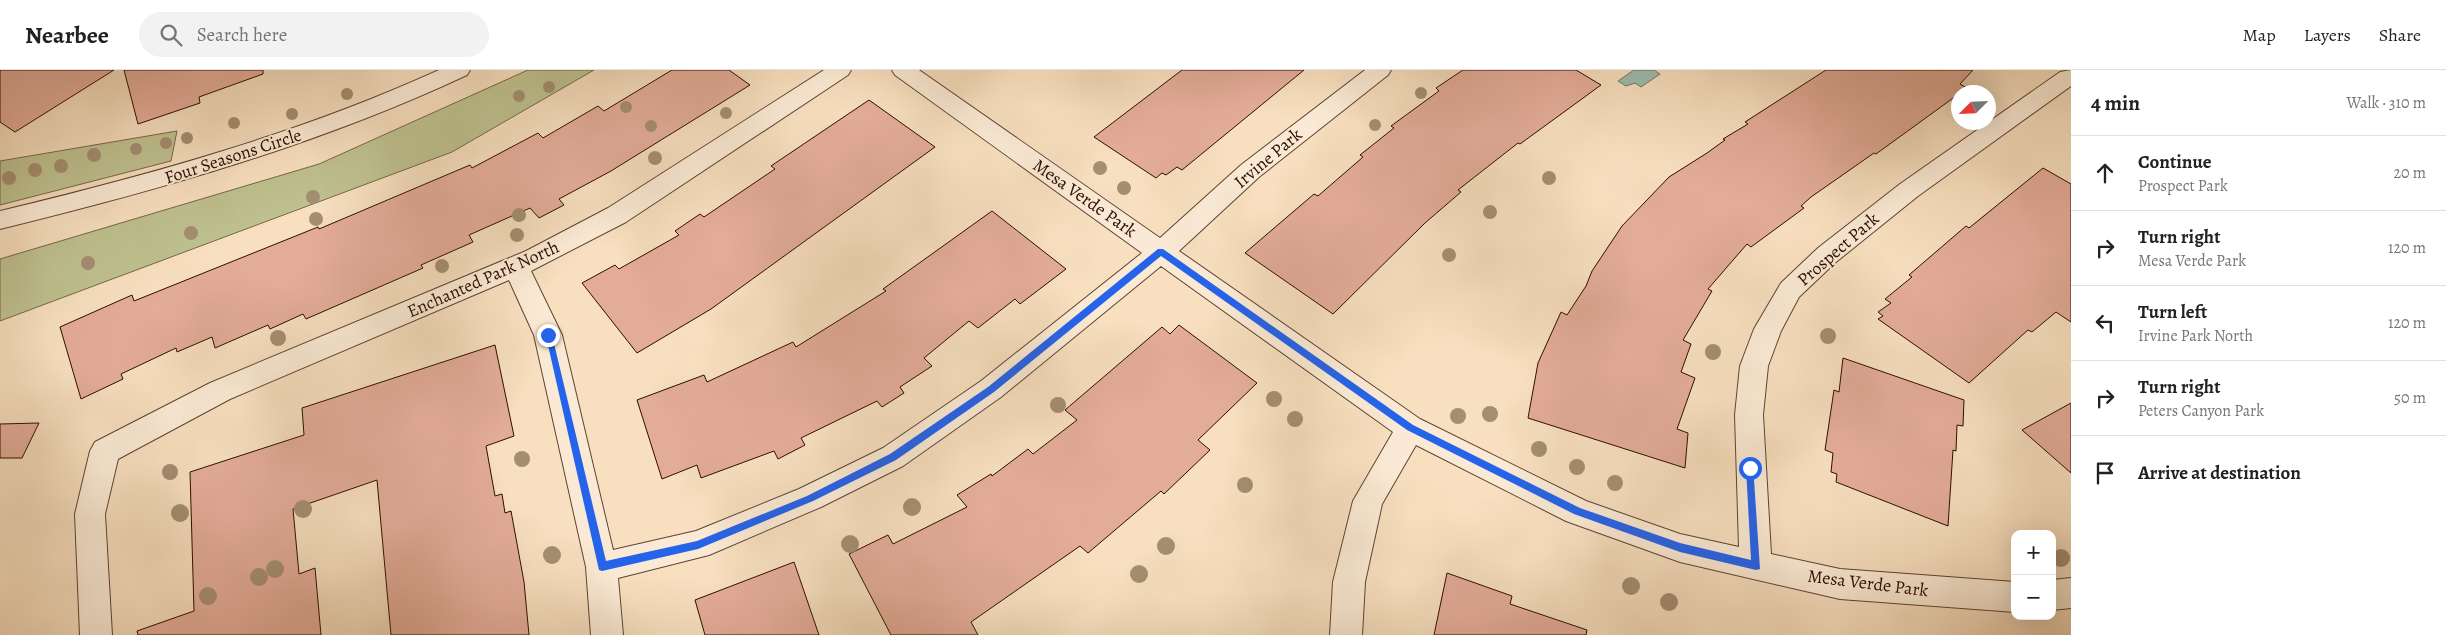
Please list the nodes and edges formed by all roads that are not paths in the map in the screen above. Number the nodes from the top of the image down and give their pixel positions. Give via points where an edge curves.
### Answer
1 (840, 70) edge
2 (904, 70) edge
3 (1380, 70) edge
4 (448, 72) edge
5 (2068, 77) dead end
6 (0, 220) edge
7 (1160, 252) junction
8 (516, 266) junction
9 (1410, 428) junction
10 (602, 566) junction
11 (1756, 566) junction
12 (2071, 593) edge
13 (2056, 595) edge
14 (2011, 597) edge
15 (96, 635) edge
16 (606, 635) edge
17 (1346, 635) edge

1 - 8 street, Enchanted Park North via 617,215
2 - 7 street, Mesa Verde Park
3 - 7 street, Irvine Park via 1250,171
4 - 6 street, Four Seasons Circle via 317,130 203,168
5 - 11 street, Prospect Park via 1909,190 1827,255 1790,290 1768,329 1754,366 1750,468
7 - 9 street, Mesa Verde Park
7 - 10 street, Irvine Park via 991,389 893,457 810,498 698,545
8 - 10 street via 548,335
8 - 15 street, Enchanted Park North via 220,391 106,451 90,514
9 - 11 street, Mesa Verde Park via 1577,511 1680,548
9 - 17 street via 1368,501 1349,582
10 - 16 street
11 - 14 street, Mesa Verde Park via 1840,584
12 - 13 street

